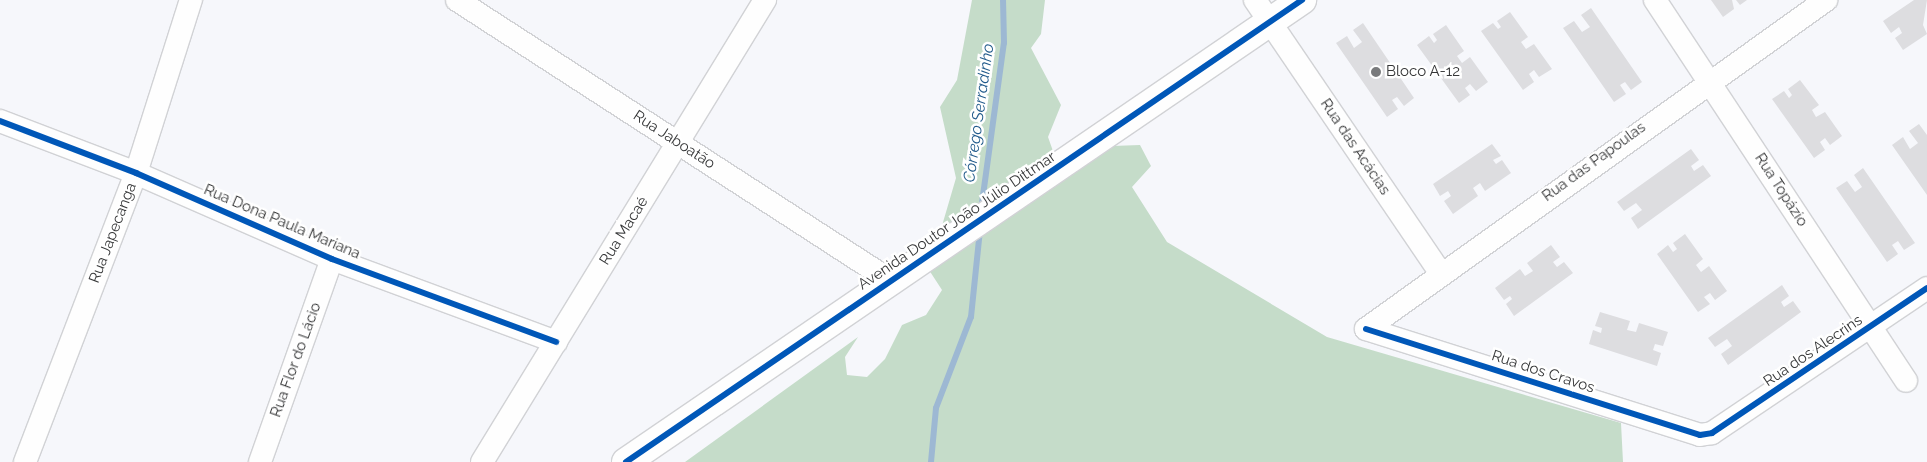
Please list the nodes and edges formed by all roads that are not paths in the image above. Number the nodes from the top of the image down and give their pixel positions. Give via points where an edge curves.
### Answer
1 (191, 0) edge
2 (765, 0) edge
3 (1302, 0) edge
4 (1655, 0) edge
5 (1826, 0) edge
6 (461, 1) edge
7 (1263, 11) edge
8 (1708, 81) junction
9 (0, 121) edge
10 (679, 143) junction
11 (136, 173) junction
12 (332, 259) junction
13 (1440, 272) junction
14 (891, 281) junction
15 (1927, 288) edge
16 (1870, 327) junction
17 (1366, 329) joint
18 (556, 342) junction
19 (1906, 380) dead end
20 (1712, 433) joint
21 (25, 462) edge
22 (260, 462) edge
23 (482, 462) edge
24 (626, 462) edge

1 - 11 street, Rua Japecanga
2 - 10 street, Rua Macaé
3 - 7 main road, Avenida Doutor João Júlio Dittmar
4 - 8 street, Rua Topázio
5 - 8 street, Rua das Papoulas
6 - 10 street, Rua Jaboatão
7 - 13 street, Rua das Acácias
7 - 14 main road, Avenida Doutor João Júlio Dittmar via 1001,207
8 - 13 street, Rua das Papoulas
8 - 16 street, Rua Topázio
9 - 11 street, Rua Dona Paula Mariana
10 - 14 street, Rua Jaboatão
10 - 18 street, Rua Macaé
11 - 12 street, Rua Dona Paula Mariana
11 - 21 street, Rua Japecanga
12 - 18 street, Rua Dona Paula Mariana
12 - 22 street, Rua Flor do Lácio
13 - 17 street, Rua das Papoulas
14 - 24 main road, Avenida Doutor João Júlio Dittmar
15 - 16 street, Rua dos Alecrins
16 - 19 street, Rua Topázio
16 - 20 street, Rua dos Alecrins
17 - 20 street, Rua dos Cravos via 1700,435
18 - 23 street, Rua Macaé

